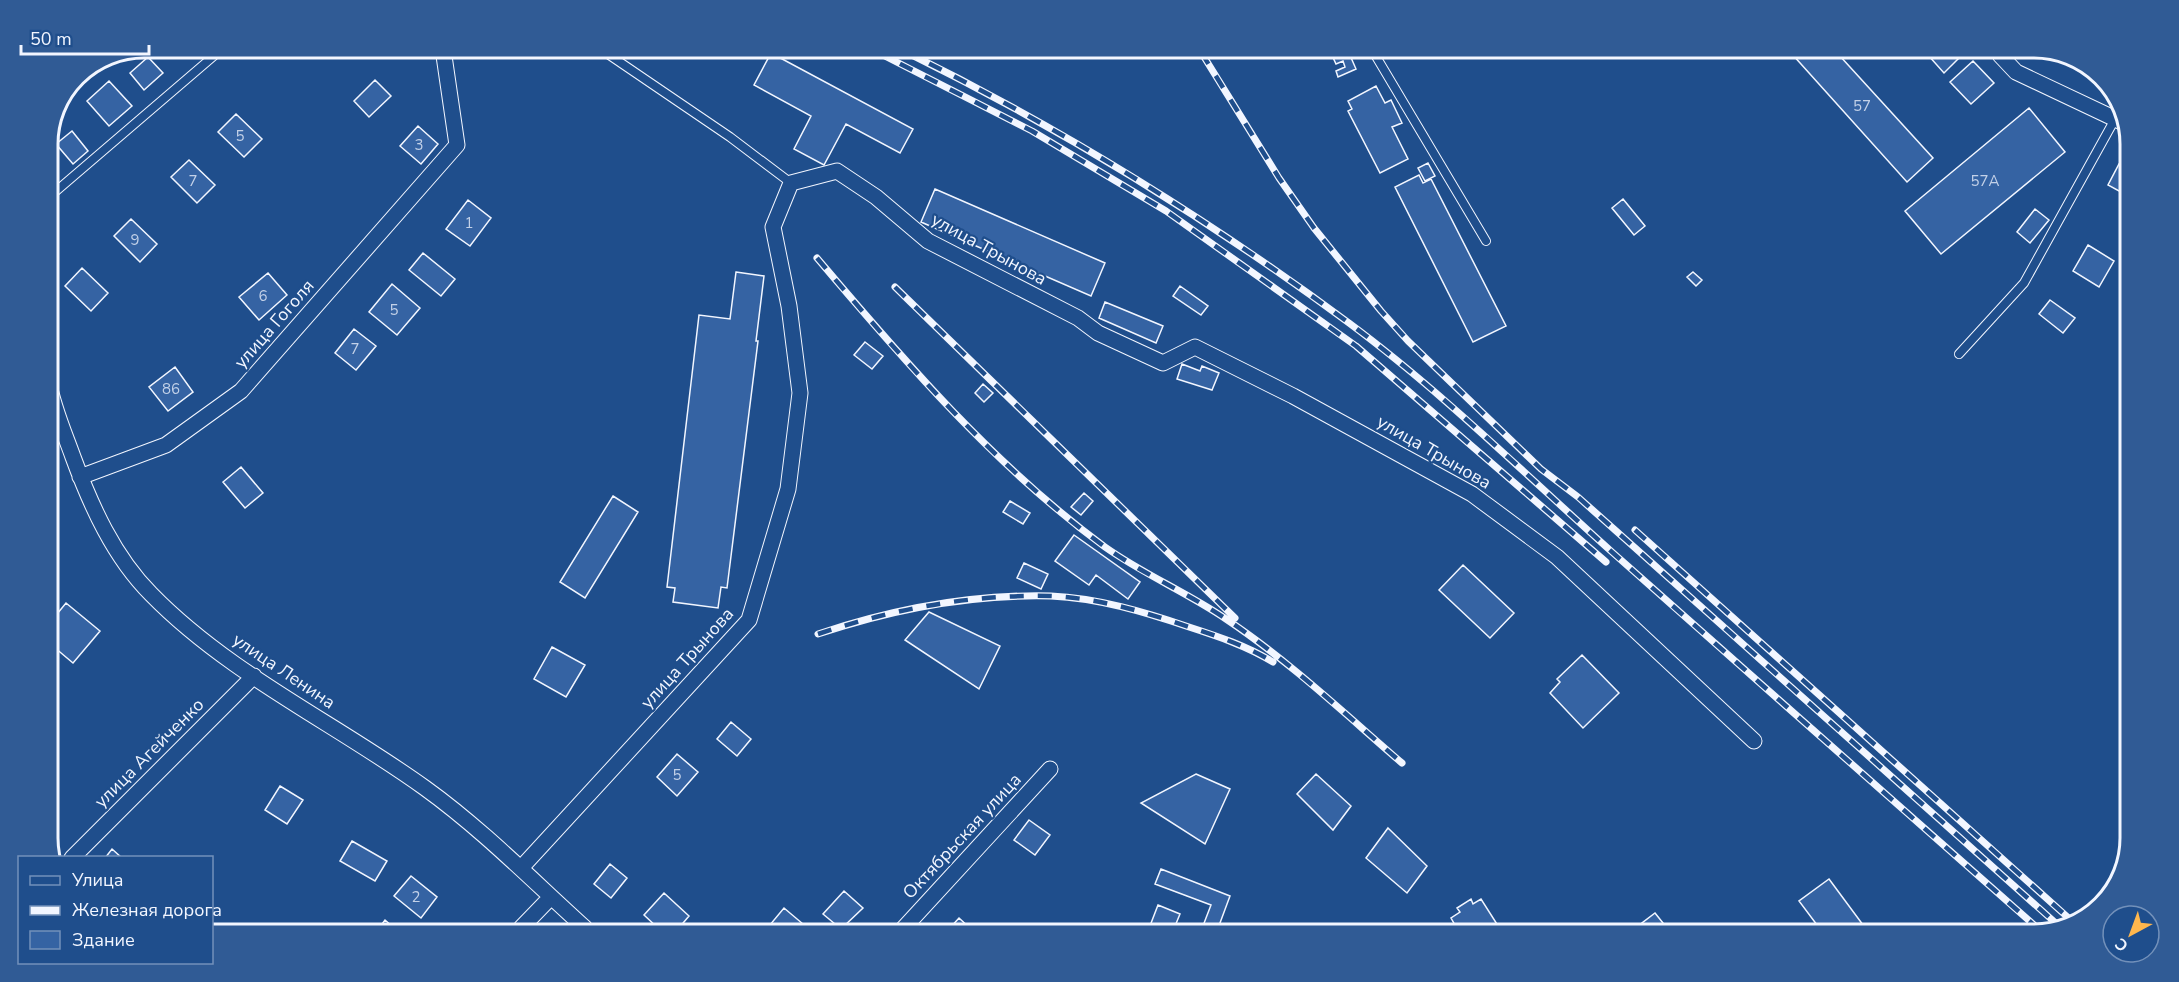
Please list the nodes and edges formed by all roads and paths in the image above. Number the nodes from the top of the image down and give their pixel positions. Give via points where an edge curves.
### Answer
1 (211, 58) edge
2 (444, 58) edge
3 (614, 58) edge
4 (1377, 58) edge
5 (2003, 58) edge
6 (2117, 121) edge
7 (2118, 125) edge
8 (791, 183) junction
9 (59, 189) edge
10 (1486, 241) dead end
11 (1959, 354) dead end
12 (59, 423) edge
13 (80, 477) junction
14 (255, 676) junction
15 (1754, 741) dead end
16 (1050, 769) dead end
17 (74, 856) edge
18 (521, 867) junction
19 (551, 897) junction
20 (525, 924) edge
21 (581, 924) edge
22 (908, 924) edge

1 - 9 lane
2 - 13 street, улица Гоголя via 457,145 241,391 166,445
3 - 8 lane
4 - 10 lane
5 - 6 street via 2016,72
7 - 11 lane via 2024,283
8 - 15 street, улица Трынова via 837,171 876,197 928,241 1078,318 1098,333 1163,363 1195,347 1472,494 1557,557
8 - 18 street, улица Трынова via 773,227 789,306 800,393 788,489 749,620
12 - 13 street, улица Ленина
13 - 14 street, улица Ленина via 107,535 150,593 199,637
14 - 17 street, улица Агейченко
14 - 18 street, улица Ленина via 426,788
16 - 22 street, Октябрьская улица
18 - 19 street, улица Ленина
19 - 20 street
19 - 21 street, улица Ленина

